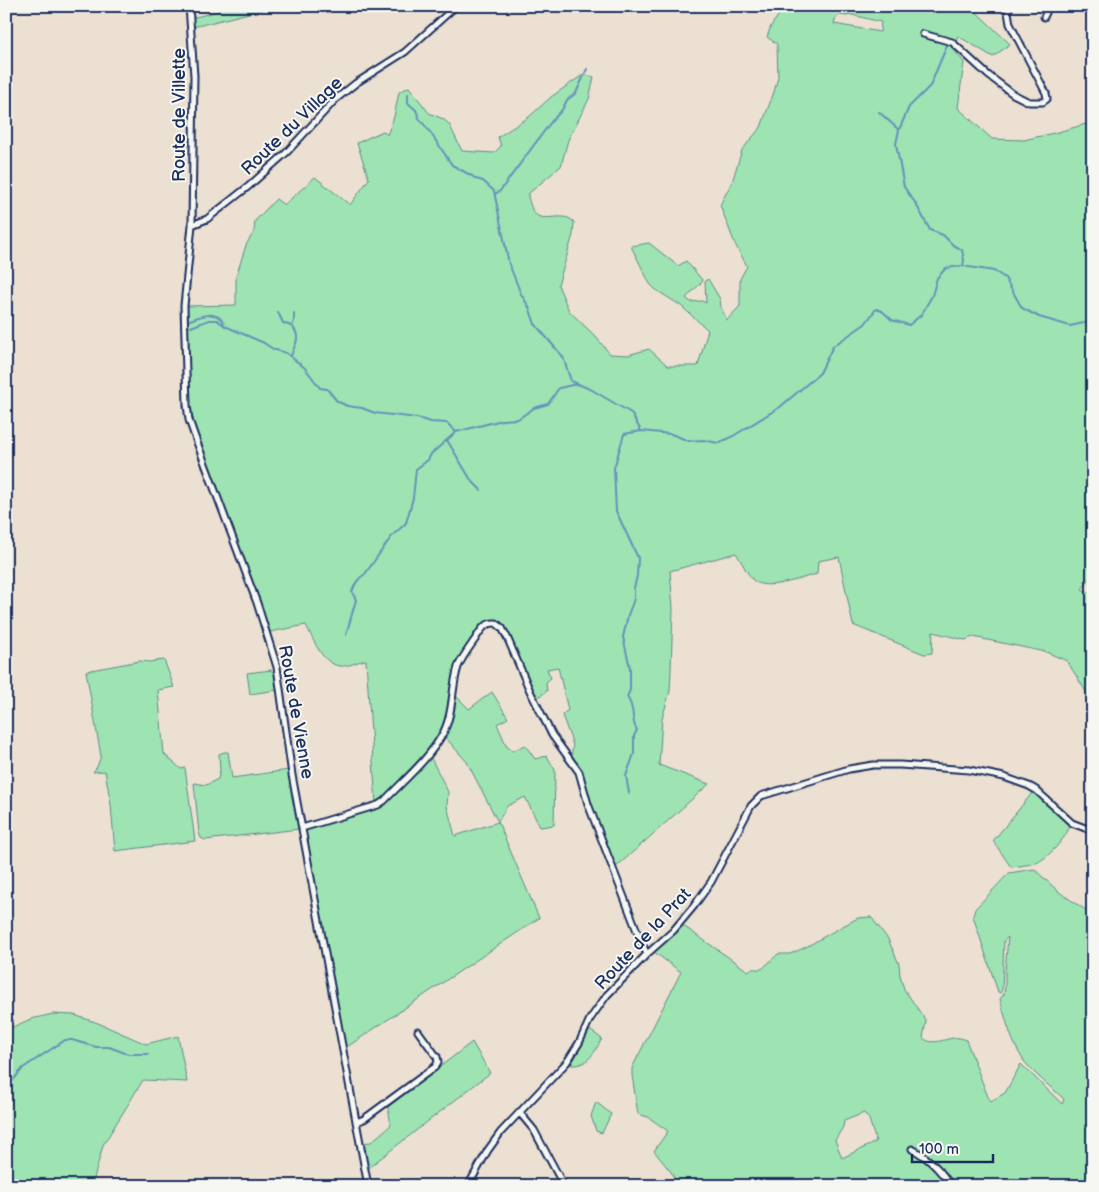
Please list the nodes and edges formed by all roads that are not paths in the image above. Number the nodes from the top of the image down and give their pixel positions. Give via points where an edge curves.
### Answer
1 (189, 6) edge
2 (456, 6) edge
3 (1010, 6) edge
4 (1049, 6) edge
5 (1044, 17) dead end
6 (923, 34) dead end
7 (192, 225) junction
8 (302, 828) junction
9 (1093, 831) edge
10 (647, 954) junction
11 (418, 1031) dead end
12 (519, 1112) junction
13 (356, 1122) junction
14 (912, 1149) dead end
15 (368, 1186) edge
16 (468, 1186) edge
17 (564, 1186) edge
18 (951, 1186) edge

1 - 7 street, Route de Villette via 194,76
2 - 7 street, Route du Village via 405,52 336,99 255,182 207,219
3 - 6 street via 1010,24 1046,93 1047,99 1043,102 1029,102 1013,94 952,42
4 - 5 street
7 - 8 street, Route de Vienne via 184,306 188,414 274,655
8 - 10 street via 378,805 424,760 446,727 460,663 482,628 496,623 502,628 552,735 579,772 588,804
8 - 13 street, Route de Vienne
9 - 10 street, Route de la Prat via 1072,823 1036,790 1004,777 969,770 900,765 849,769 769,792 756,799 704,893 673,930
10 - 12 street, Route de la Prat via 596,1011 567,1062
11 - 13 street via 438,1057 435,1067
12 - 16 street, Route de la Prat via 488,1150
12 - 17 street via 534,1130
13 - 15 street, Route de Vienne
14 - 18 street via 934,1166

